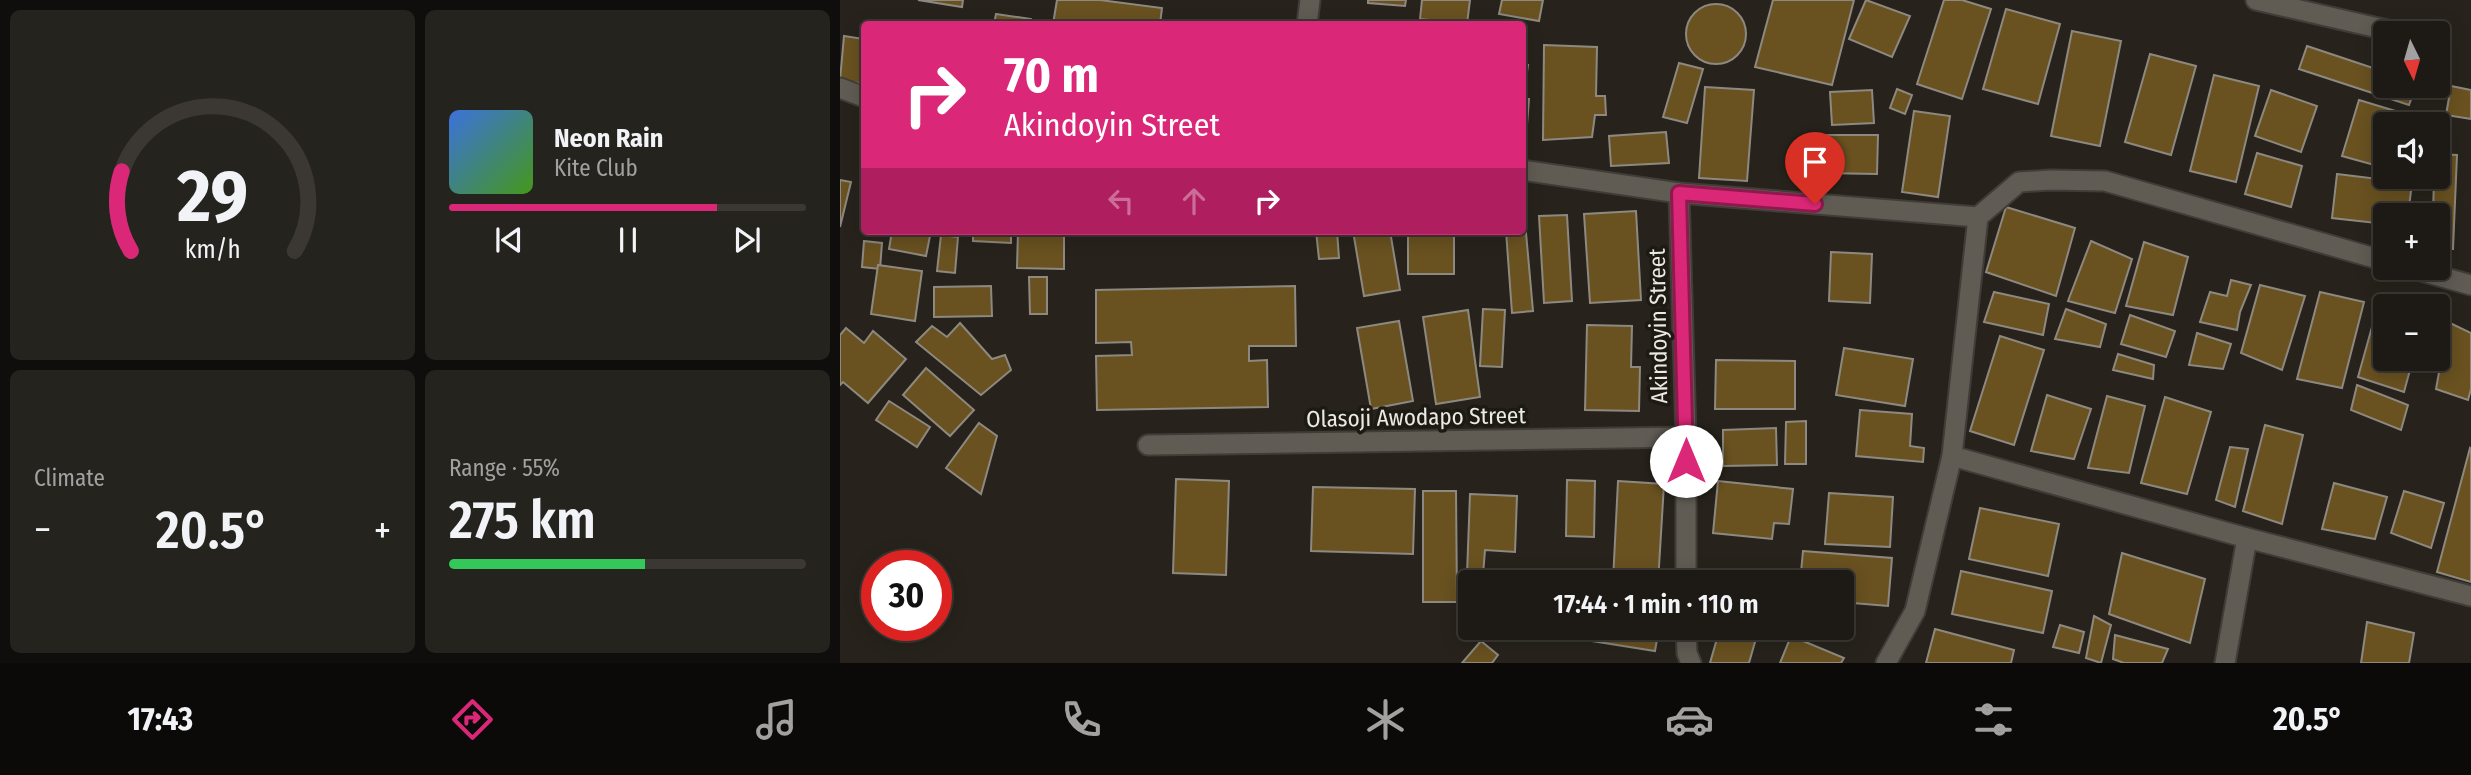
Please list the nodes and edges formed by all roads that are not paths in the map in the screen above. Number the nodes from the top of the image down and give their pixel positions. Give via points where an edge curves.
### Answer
1 (1310, 0) edge
2 (2256, 0) edge
3 (1307, 21) edge
4 (2373, 27) edge
5 (840, 88) edge
6 (861, 96) edge
7 (1526, 171) edge
8 (1679, 193) junction
9 (1978, 217) junction
10 (2373, 258) edge
11 (2450, 279) edge
12 (2471, 285) edge
13 (1686, 437) junction
14 (1148, 445) dead end
15 (1952, 456) junction
16 (2247, 538) junction
17 (1686, 570) edge
18 (2471, 596) edge
19 (1686, 640) edge
20 (1691, 663) edge
21 (1886, 663) edge
22 (2225, 663) edge

1 - 3 street
2 - 4 street
5 - 6 street
7 - 8 street
8 - 9 street
8 - 13 street, Akindoyin Street
9 - 10 street via 2019,182 2105,181
9 - 15 street
11 - 12 street
13 - 14 street, Olasoji Awodapo Street
13 - 17 street, Akindoyin Street
15 - 16 street
15 - 21 street via 1915,611
16 - 18 street
16 - 22 street
19 - 20 street

